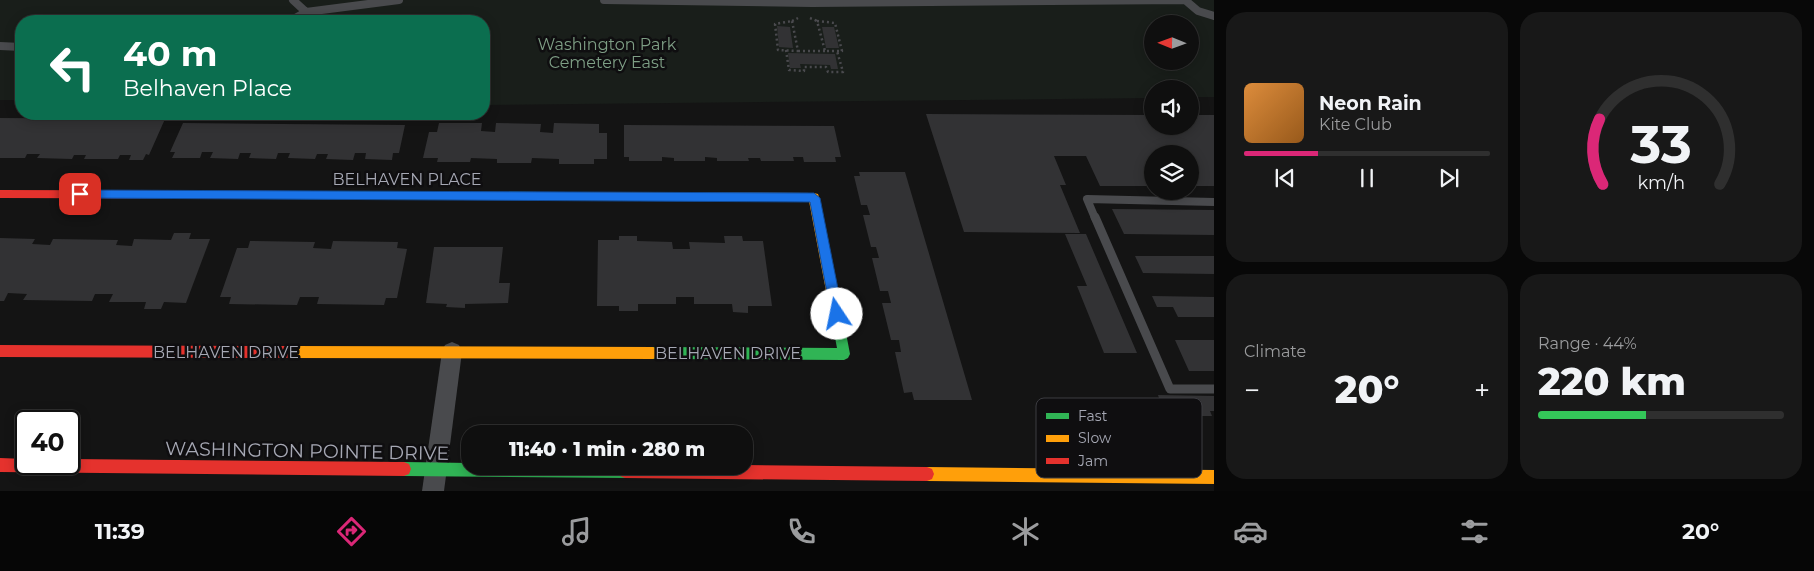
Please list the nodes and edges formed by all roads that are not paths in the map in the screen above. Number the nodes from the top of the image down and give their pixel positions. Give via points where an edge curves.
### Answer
1 (293, 0) edge
2 (399, 0) edge
3 (604, 0) edge
4 (1066, 0) edge
5 (1185, 0) edge
6 (306, 12) junction
7 (301, 15) edge
8 (1214, 16) edge
9 (0, 46) edge
10 (15, 46) edge
11 (0, 194) edge
12 (814, 198) joint
13 (1214, 202) edge
14 (0, 351) edge
15 (452, 352) junction
16 (1214, 389) edge
17 (0, 466) edge
18 (436, 469) junction
19 (1036, 478) edge
20 (433, 491) edge

1 - 6 lane
2 - 6 lane
3 - 4 lane
4 - 5 lane
5 - 8 lane via 1198,11
6 - 7 lane
9 - 10 lane
11 - 12 street, BELHAVEN PLACE
12 - 15 street, BELHAVEN DRIVE via 844,354
13 - 16 lane via 1087,199 1170,389
14 - 15 street, BELHAVEN DRIVE
15 - 18 street
17 - 18 street, WASHINGTON POINTE DRIVE
18 - 19 street, WASHINGTON POINTE DRIVE
18 - 20 street

